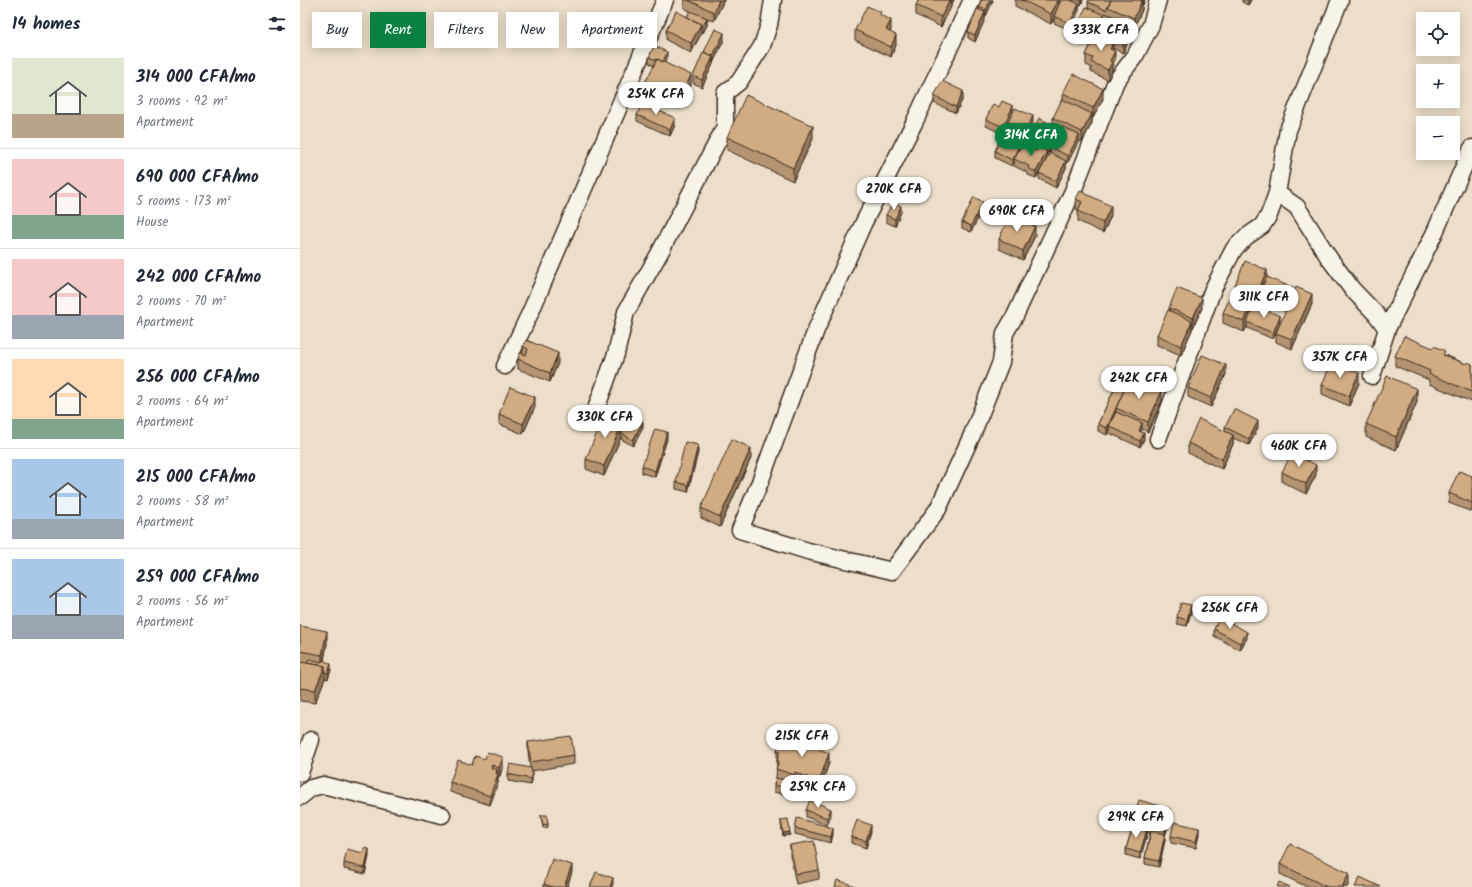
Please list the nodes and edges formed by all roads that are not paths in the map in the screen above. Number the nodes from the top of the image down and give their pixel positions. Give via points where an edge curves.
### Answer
1 (665, 0) edge
2 (773, 0) edge
3 (972, 0) edge
4 (1158, 0) edge
5 (1340, 0) edge
6 (1472, 148) edge
7 (1277, 192) junction
8 (1387, 329) junction
9 (505, 366) dead end
10 (1372, 376) dead end
11 (596, 408) dead end
12 (1158, 440) dead end
13 (311, 740) dead end
14 (300, 773) edge
15 (300, 797) edge
16 (442, 816) dead end

1 - 9 street via 531,312
2 - 11 street via 769,26 762,46 739,82 726,93 724,127 659,254 626,312 616,354
3 - 4 street via 863,224 819,323 740,530 808,551 892,571 938,509 960,462 1001,362 1005,333 1073,191 1116,81 1135,56 1151,25
5 - 7 street via 1288,130
6 - 8 street via 1435,232
7 - 8 street via 1297,207 1342,277
7 - 12 street via 1270,215 1262,226 1234,249 1213,289
8 - 10 street
13 - 14 street
15 - 16 street via 311,788 323,785

